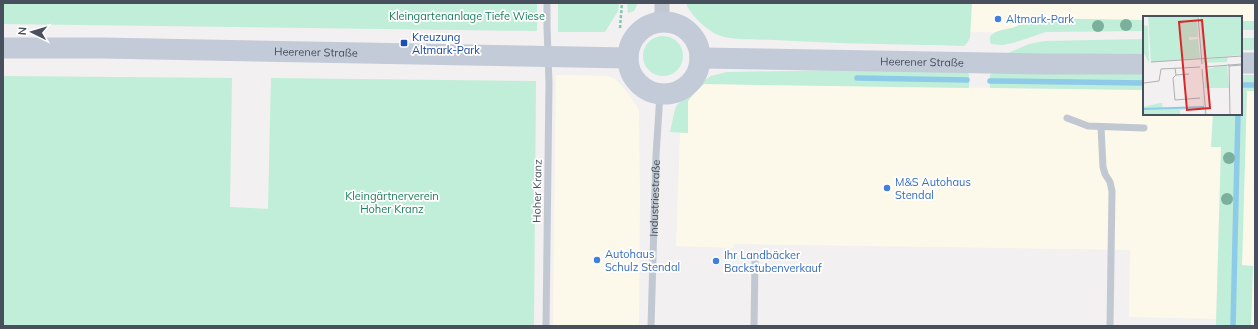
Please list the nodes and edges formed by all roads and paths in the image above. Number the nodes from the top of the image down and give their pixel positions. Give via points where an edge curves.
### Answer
1 (547, 3) edge
2 (622, 3) edge
3 (662, 13) edge
4 (620, 28) dead end
5 (3, 48) edge
6 (548, 56) junction
7 (628, 58) junction
8 (700, 58) junction
9 (1242, 63) edge
10 (1255, 63) edge
11 (1143, 64) edge
12 (660, 94) junction
13 (1067, 118) dead end
14 (1101, 127) junction
15 (1144, 128) dead end
16 (755, 260) dead end
17 (546, 326) edge
18 (651, 326) edge
19 (754, 326) edge
20 (1110, 326) edge

1 - 6 lane, Hoher Kranz
2 - 4 path
3 - 7 main road via 653,24 635,36
3 - 8 main road via 693,38
5 - 6 main road, Heerener Straße
6 - 7 main road, Heerener Straße
6 - 17 lane, Hoher Kranz
7 - 12 main road via 634,79 642,87
8 - 11 main road, Heerener Straße
8 - 12 main road via 698,70 684,88 674,93
9 - 10 main road
12 - 18 lane, Industriestraße
13 - 14 lane via 1088,126
14 - 15 lane
14 - 20 lane via 1103,167 1112,191
16 - 19 lane

